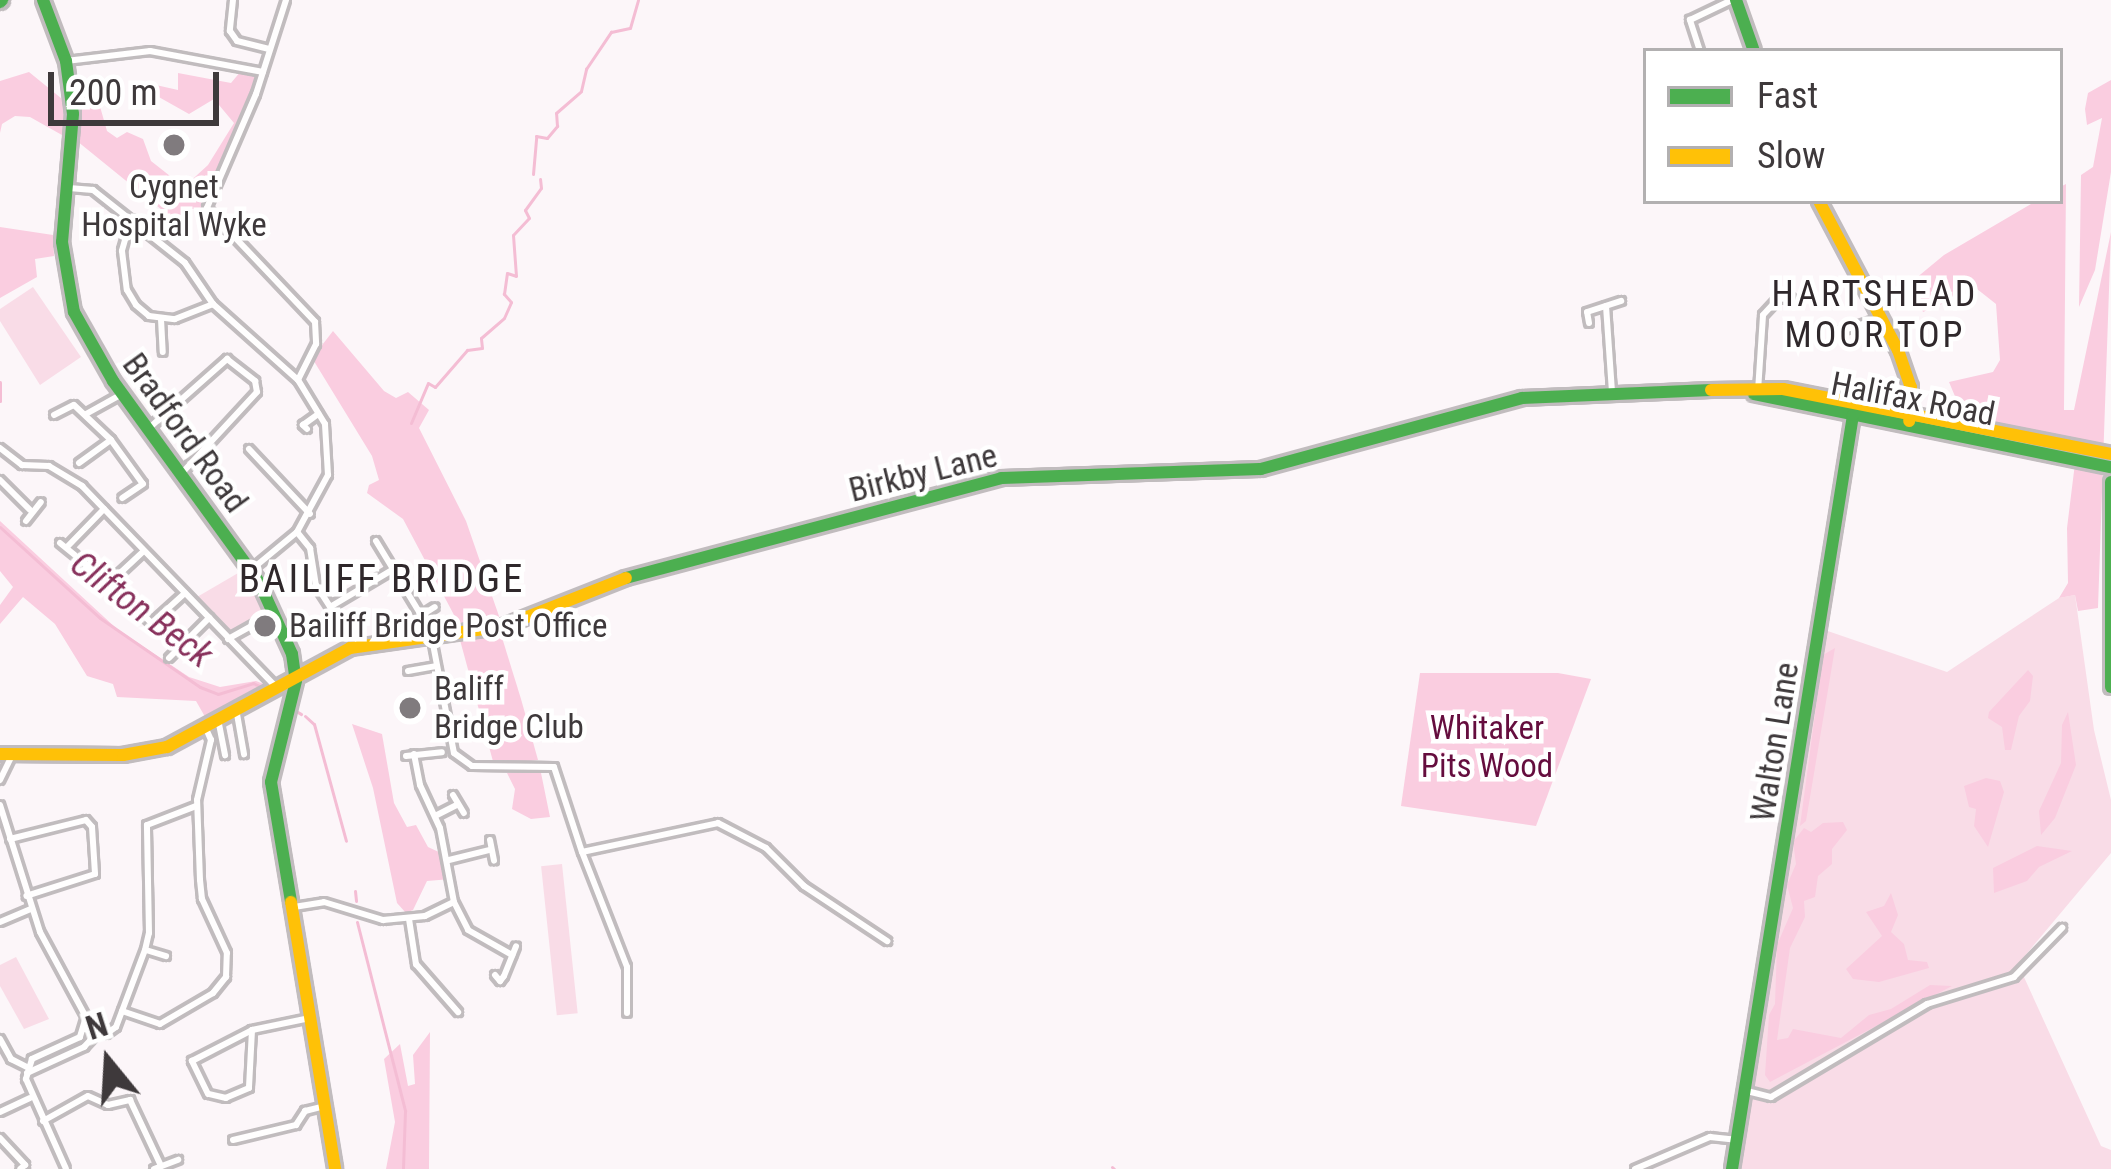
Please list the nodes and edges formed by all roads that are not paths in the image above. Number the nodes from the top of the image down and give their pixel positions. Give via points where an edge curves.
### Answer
1 (43, 0) edge
2 (233, 0) edge
3 (286, 0) edge
4 (1734, 0) edge
5 (1699, 48) edge
6 (1753, 48) edge
7 (269, 50) junction
8 (66, 61) junction
9 (263, 72) junction
10 (68, 188) junction
11 (1821, 204) edge
12 (131, 219) junction
13 (1790, 298) dead end
14 (1621, 301) dead end
15 (213, 304) junction
16 (1606, 306) junction
17 (1884, 316) junction
18 (161, 319) junction
19 (1589, 322) dead end
20 (1838, 332) dead end
21 (163, 352) dead end
22 (298, 380) junction
23 (1612, 391) junction
24 (1758, 392) junction
25 (122, 394) junction
26 (1509, 401) joint
27 (1857, 409) junction
28 (86, 414) junction
29 (318, 414) junction
30 (54, 415) dead end
31 (1909, 419) junction
32 (303, 425) dead end
33 (147, 429) junction
34 (111, 440) junction
35 (0, 448) edge
36 (249, 449) dead end
37 (2111, 454) edge
38 (2085, 455) junction
39 (3, 459) edge
40 (79, 463) dead end
41 (2111, 467) edge
42 (180, 474) junction
43 (0, 480) edge
44 (2111, 482) edge
45 (122, 498) dead end
46 (41, 502) dead end
47 (104, 509) junction
48 (30, 510) junction
49 (310, 514) junction
50 (26, 521) dead end
51 (297, 532) junction
52 (376, 541) dead end
53 (144, 550) junction
54 (75, 555) dead end
55 (84, 563) dead end
56 (392, 569) junction
57 (251, 570) junction
58 (110, 582) junction
59 (185, 593) junction
60 (330, 607) junction
61 (435, 608) dead end
62 (2111, 609) edge
63 (276, 612) junction
64 (422, 615) junction
65 (209, 618) junction
66 (152, 622) junction
67 (160, 631) dead end
68 (430, 632) junction
69 (346, 633) dead end
70 (228, 639) junction
71 (169, 658) dead end
72 (436, 666) junction
73 (408, 671) dead end
74 (296, 681) junction
75 (2111, 687) edge
76 (275, 693) junction
77 (289, 709) junction
78 (237, 714) junction
79 (213, 727) junction
80 (442, 752) dead end
81 (244, 754) dead end
82 (6, 755) edge
83 (225, 755) dead end
84 (0, 780) edge
85 (453, 795) dead end
86 (0, 805) edge
87 (457, 805) junction
88 (197, 806) junction
89 (464, 813) dead end
90 (436, 815) junction
91 (10, 839) junction
92 (490, 840) dead end
93 (489, 850) junction
94 (583, 852) junction
95 (449, 860) junction
96 (494, 861) dead end
97 (26, 896) junction
98 (454, 902) junction
99 (291, 908) junction
100 (31, 909) junction
101 (409, 919) junction
102 (0, 922) edge
103 (2062, 928) dead end
104 (887, 941) dead end
105 (516, 946) dead end
106 (145, 950) junction
107 (512, 955) junction
108 (166, 956) dead end
109 (500, 981) dead end
110 (452, 1009) dead end
111 (122, 1011) junction
112 (627, 1013) dead end
113 (310, 1018) junction
114 (85, 1029) junction
115 (252, 1030) junction
116 (96, 1034) junction
117 (0, 1039) edge
118 (3, 1054) edge
119 (27, 1070) junction
120 (1747, 1091) junction
121 (30, 1097) junction
122 (325, 1106) junction
123 (0, 1112) edge
124 (43, 1120) junction
125 (0, 1138) edge
126 (233, 1140) dead end
127 (1738, 1140) junction
128 (178, 1160) dead end
129 (158, 1168) edge
130 (20, 1169) edge
131 (66, 1169) edge
132 (335, 1169) edge
133 (1635, 1169) edge
134 (1732, 1169) edge

1 - 8 main road, Bradford Road
2 - 7 street via 230,31
3 - 7 street
4 - 5 street via 1690,20
4 - 6 main road
7 - 9 street
8 - 9 street via 150,51
8 - 10 main road, Bradford Road via 74,142
9 - 22 street via 207,208 315,322 316,344
10 - 12 street via 93,190
10 - 25 main road, Bradford Road via 62,242 74,312
11 - 17 main road
12 - 15 street via 185,263
12 - 18 street via 122,251 127,290
13 - 24 street via 1762,316
14 - 16 street
15 - 18 street
15 - 22 street
16 - 19 street via 1586,310
16 - 23 street
17 - 20 street
17 - 31 main road via 1911,387
18 - 21 street
22 - 29 street
23 - 24 main road, Halifax Road
23 - 26 main road, Halifax Road
24 - 27 main road, Halifax Road
24 - 27 main road, Halifax Road via 1816,394
25 - 28 street
25 - 33 main road, Bradford Road
26 - 68 main road, Birkby Lane via 1261,469 1001,478 614,580 504,626
27 - 31 main road, Halifax Road
27 - 120 main road, Walton Lane
28 - 30 street via 69,404
28 - 34 street
29 - 32 street
29 - 49 street via 331,462
31 - 38 main road, Halifax Road
33 - 42 main road, Bradford Road
33 - 42 street via 223,361 234,360 255,381 257,392
34 - 40 street
34 - 45 street via 143,484
35 - 39 street
36 - 49 street
37 - 38 main road
38 - 41 main road
39 - 47 street via 49,466
42 - 57 main road, Bradford Road
43 - 48 street
44 - 62 main road
46 - 48 street
47 - 53 street
47 - 54 street via 63,545
48 - 50 street
49 - 51 street
51 - 57 street
51 - 60 street
52 - 56 street
53 - 58 street
53 - 59 street
55 - 58 street
56 - 60 street
56 - 64 street
57 - 63 main road, Bradford Road
58 - 66 street
59 - 65 street
59 - 66 street
60 - 69 street
61 - 64 street
62 - 75 main road
63 - 70 street
63 - 74 main road, Bradford Road
64 - 68 street
65 - 70 street
65 - 71 street
66 - 67 street
68 - 72 street
68 - 74 main road, Birkby Lane via 350,648
70 - 76 street
72 - 73 street
72 - 94 street via 454,753 472,766 554,767
74 - 76 main road, Birkby Lane
74 - 77 main road
76 - 77 main road
76 - 78 main road, Birkby Lane
77 - 99 main road via 271,782
78 - 79 main road, Birkby Lane
78 - 81 street
79 - 82 main road, Birkby Lane via 124,755
79 - 83 street
79 - 88 street
80 - 90 street via 410,755
82 - 84 street
85 - 87 street
86 - 91 street
87 - 89 street
87 - 90 street
88 - 106 street via 146,829
88 - 111 street via 202,899 222,936 226,977 160,1024
90 - 95 street
91 - 97 street
91 - 97 street via 86,820 92,826 94,874
92 - 93 street
93 - 95 street
93 - 96 street
94 - 104 street via 718,823 766,848 804,886
94 - 112 street via 627,967
95 - 98 street
97 - 100 street
98 - 101 street
98 - 107 street via 468,930
99 - 101 street via 324,902 383,920
99 - 113 main road
100 - 102 street
100 - 114 street
101 - 110 street via 416,964
103 - 120 street via 2014,976 1927,1004 1771,1097
105 - 107 street
106 - 108 street
106 - 111 street
107 - 109 street
111 - 116 street via 113,1030
113 - 115 street
113 - 122 main road
114 - 116 street
114 - 119 street
115 - 115 street via 192,1061 208,1094 226,1098 249,1088
116 - 119 street
117 - 118 street
118 - 119 street
119 - 121 street
120 - 127 main road, Walton Lane
121 - 123 street
121 - 124 street
122 - 126 street via 305,1111 296,1125
122 - 132 main road
124 - 129 street via 88,1096 108,1105 130,1100
124 - 131 street
125 - 130 street via 25,1165
127 - 133 street via 1710,1137
127 - 134 main road, Walton Lane
128 - 129 street

